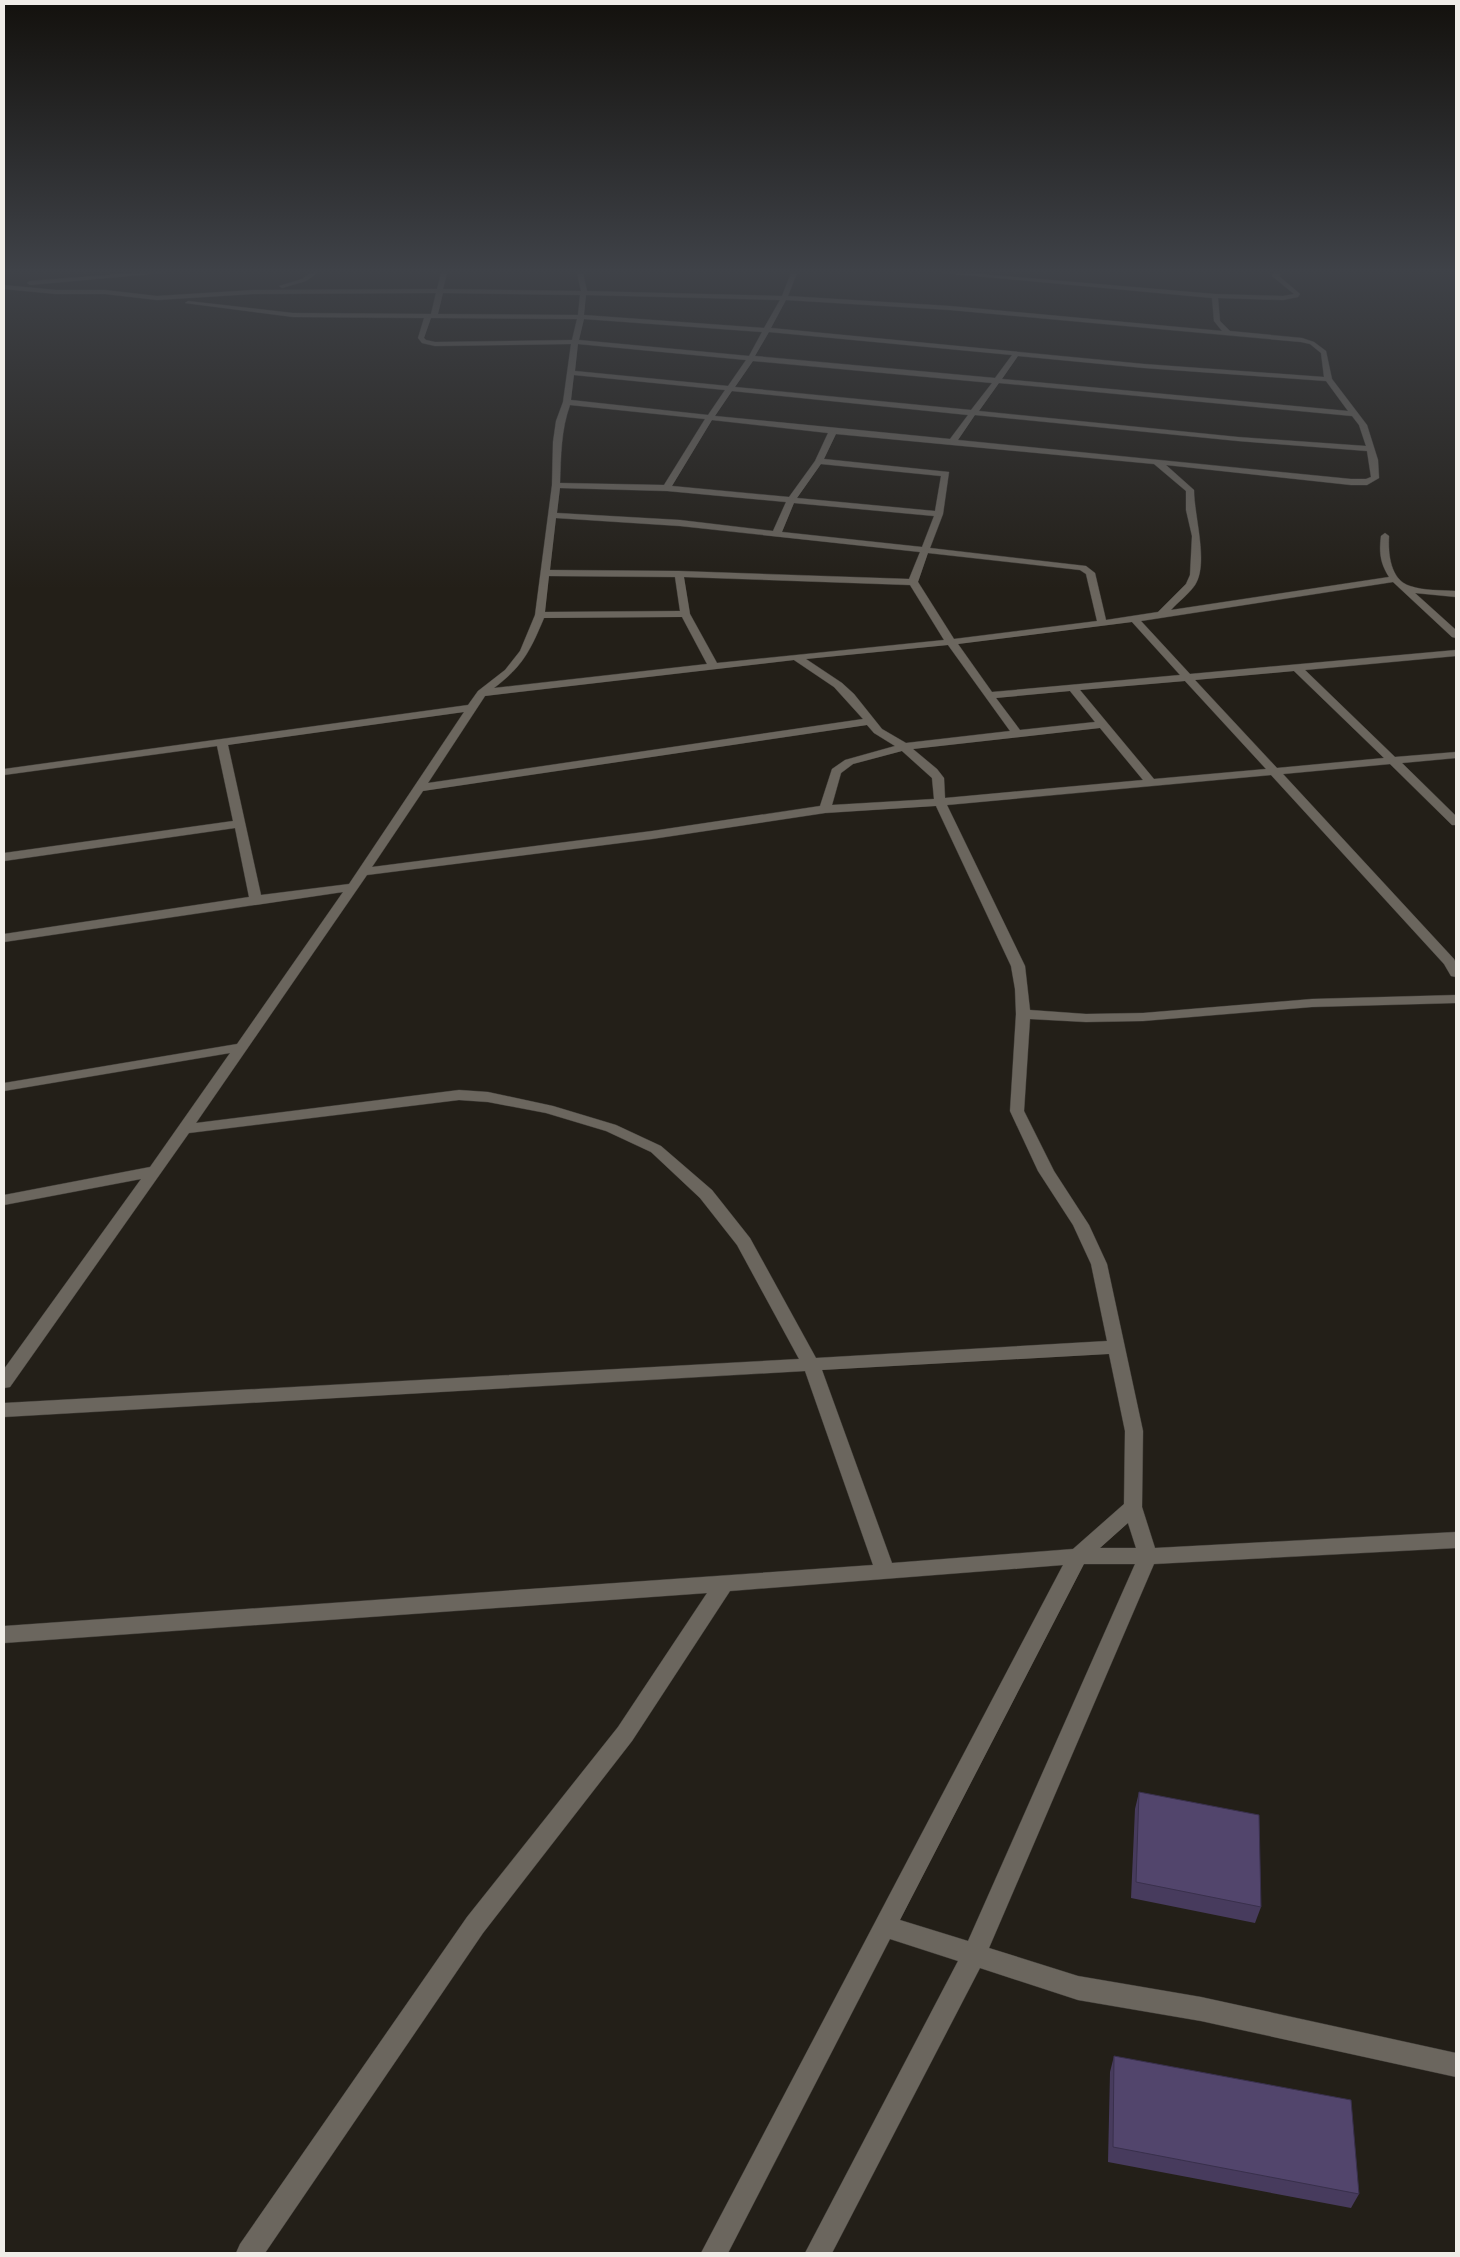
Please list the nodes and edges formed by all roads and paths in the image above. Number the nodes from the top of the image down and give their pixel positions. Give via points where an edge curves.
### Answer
1 (571, 378) edge
2 (628, 378) edge
3 (738, 378) edge
4 (960, 378) edge
5 (1000, 378) edge
6 (1318, 378) edge
7 (1328, 379) joint
8 (998, 382) junction
9 (731, 390) junction
10 (567, 402) junction
11 (975, 413) junction
12 (1356, 414) junction
13 (711, 416) junction
14 (833, 431) junction
15 (952, 442) junction
16 (1370, 449) junction
17 (819, 461) junction
18 (1156, 462) junction
19 (556, 485) junction
20 (667, 488) junction
21 (791, 500) junction
22 (940, 514) junction
23 (552, 515) junction
24 (777, 532) junction
25 (1385, 536) dead end
26 (926, 550) junction
27 (545, 573) junction
28 (679, 574) junction
29 (1395, 579) junction
30 (913, 582) junction
31 (1408, 589) junction
32 (1456, 594) edge
33 (685, 614) junction
34 (1161, 614) junction
35 (540, 616) junction
36 (1134, 618) junction
37 (1102, 622) junction
38 (1456, 635) edge
39 (951, 642) junction
40 (1456, 653) edge
41 (796, 657) junction
42 (714, 667) junction
43 (1297, 668) junction
44 (1188, 678) junction
45 (1074, 689) junction
46 (482, 693) junction
47 (990, 695) junction
48 (473, 708) junction
49 (869, 721) junction
50 (1102, 724) junction
51 (1017, 734) junction
52 (222, 742) junction
53 (904, 747) junction
54 (1456, 755) edge
55 (1391, 761) junction
56 (4, 772) edge
57 (1275, 772) junction
58 (1151, 783) junction
59 (420, 788) junction
60 (940, 802) junction
61 (825, 809) junction
62 (1456, 822) edge
63 (239, 824) junction
64 (4, 857) edge
65 (362, 872) junction
66 (353, 887) junction
67 (256, 900) junction
68 (4, 938) edge
69 (1456, 973) edge
70 (1456, 999) edge
71 (1023, 1014) junction
72 (242, 1047) junction
73 (4, 1087) edge
74 (184, 1129) junction
75 (155, 1171) junction
76 (4, 1200) edge
77 (1116, 1346) junction
78 (811, 1364) junction
79 (4, 1382) edge
80 (4, 1410) edge
81 (1133, 1507) junction
82 (1456, 1540) edge
83 (1078, 1556) junction
84 (1148, 1556) junction
85 (885, 1572) junction
86 (725, 1582) junction
87 (4, 1634) edge
88 (884, 1926) junction
89 (974, 1955) junction
90 (1456, 2065) edge
91 (249, 2253) edge
92 (714, 2253) edge
93 (818, 2253) edge

1 - 10 street
2 - 9 street
3 - 9 street
4 - 8 street
5 - 8 street
6 - 7 street
7 - 12 street
8 - 11 street
8 - 12 street
9 - 11 street
9 - 13 street
10 - 13 street
10 - 19 street via 556,442
11 - 15 street
11 - 16 street
12 - 16 street
13 - 14 street
13 - 20 street
14 - 15 street
14 - 17 street
15 - 18 street
16 - 18 street via 1375,478 1366,482
17 - 21 street
17 - 22 street via 946,474
18 - 34 street via 1190,490 1190,510 1196,536 1195,575 1190,585
19 - 20 street
19 - 23 street
20 - 21 street
21 - 22 street
21 - 24 street
22 - 26 street
23 - 24 street via 627,518
23 - 27 street
24 - 26 street
25 - 29 street via 1384,560
26 - 30 street
26 - 37 street via 1083,568 1090,573
27 - 28 street
27 - 35 street
28 - 30 street
28 - 33 street
29 - 31 street
29 - 34 street
30 - 39 street
31 - 32 street
31 - 38 street
33 - 35 street
33 - 42 street
34 - 36 street
35 - 46 street via 525,651 509,672
36 - 37 street
36 - 44 street
37 - 39 street
39 - 41 street
39 - 47 street
40 - 43 street
41 - 42 street
41 - 49 street via 838,685
42 - 46 street
43 - 44 street
43 - 55 street
44 - 45 street
44 - 57 street
45 - 47 street
45 - 50 street
46 - 48 street
47 - 51 street
48 - 52 street
48 - 59 street
49 - 53 street via 878,731
49 - 59 street
50 - 51 street
50 - 58 street
51 - 53 street
52 - 56 street
52 - 63 street
53 - 60 street via 938,778
53 - 61 street via 840,767
54 - 55 street
55 - 57 street
55 - 62 street
57 - 58 street
57 - 69 street
58 - 60 street
59 - 65 street
60 - 61 street
60 - 71 street via 1018,966
61 - 65 street
63 - 64 street
63 - 67 street
65 - 66 street
66 - 67 street
66 - 72 street
67 - 68 street
70 - 71 street via 1312,1003 1143,1017
71 - 77 street via 1017,1111 1046,1171 1081,1226 1099,1264
72 - 73 street
72 - 74 street
74 - 75 street
74 - 78 street via 459,1095 488,1097 548,1109 611,1128 656,1150 706,1194 744,1242
75 - 76 street
75 - 79 street
77 - 78 street
77 - 81 street via 1134,1431
78 - 80 street
78 - 85 street
81 - 83 street
81 - 84 street
82 - 84 street
83 - 84 street
83 - 85 street
83 - 88 street
84 - 89 street
85 - 86 street
86 - 87 street
86 - 91 street via 626,1734 474,1925
88 - 89 street
88 - 92 street
89 - 90 street via 1078,1988 1201,2009
89 - 93 street

